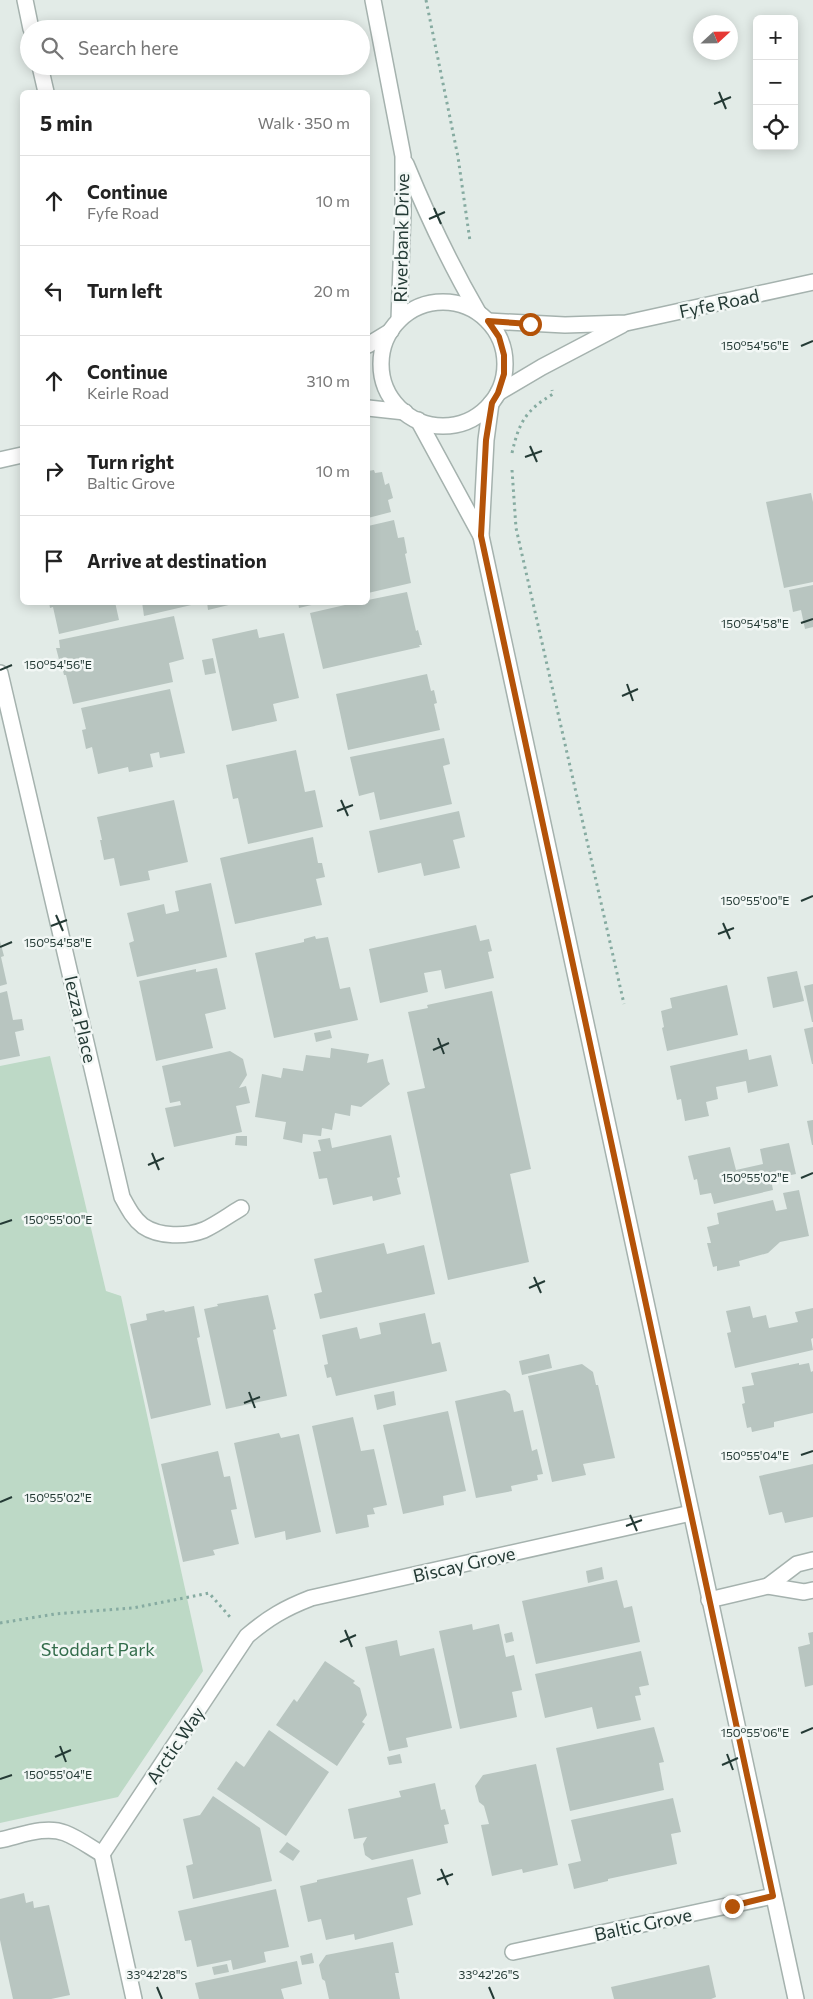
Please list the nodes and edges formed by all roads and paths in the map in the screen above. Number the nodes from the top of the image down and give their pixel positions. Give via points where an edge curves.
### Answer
1 (25, 0) edge
2 (373, 0) edge
3 (426, 0) edge
4 (29, 20) edge
5 (42, 75) edge
6 (46, 90) edge
7 (403, 156) junction
8 (470, 244) dead end
9 (813, 282) edge
10 (483, 316) junction
11 (626, 323) junction
12 (395, 326) junction
13 (370, 344) edge
14 (550, 387) dead end
15 (495, 398) junction
16 (370, 408) edge
17 (412, 416) junction
18 (505, 453) dead end
19 (20, 455) edge
20 (0, 460) edge
21 (512, 464) dead end
22 (481, 536) junction
23 (0, 673) edge
24 (624, 1004) dead end
25 (241, 1208) dead end
26 (691, 1513) junction
27 (813, 1560) edge
28 (768, 1586) junction
29 (813, 1590) edge
30 (709, 1600) junction
31 (0, 1624) edge
32 (247, 1636) junction
33 (0, 1840) edge
34 (102, 1854) junction
35 (773, 1896) junction
36 (513, 1952) dead end
37 (134, 1999) edge
38 (796, 1999) edge

1 - 4 street
2 - 7 street, Riverbank Drive
3 - 8 path via 458,157
5 - 6 street
7 - 10 street, Riverbank Drive via 459,280
7 - 12 street, Riverbank Drive via 403,211
9 - 11 street, Fyfe Road
10 - 11 street, Fyfe Road via 556,325
10 - 12 street via 463,305 428,303 412,310
10 - 15 street via 499,337 504,355 504,374
11 - 15 street, Fyfe Road via 542,367
12 - 13 street
12 - 17 street via 384,347 381,366 384,383 392,399
14 - 18 path via 553,394 524,417 512,455
15 - 17 street via 476,416 458,424 437,425
15 - 22 street via 486,440
16 - 17 street
17 - 22 street
19 - 20 street
21 - 24 path via 516,528
22 - 26 street
23 - 25 street, Iezza Place via 122,1197 130,1212 144,1226 164,1234 202,1230
26 - 30 street
26 - 32 street, Biscay Grove via 311,1598 287,1607
27 - 28 street via 797,1564
28 - 29 street via 804,1592
28 - 30 street
30 - 35 street
31 - 32 path via 55,1614 133,1608 209,1593
32 - 34 street, Arctic Way
33 - 34 street via 54,1830
34 - 37 street
35 - 36 street, Baltic Grove
35 - 38 street

